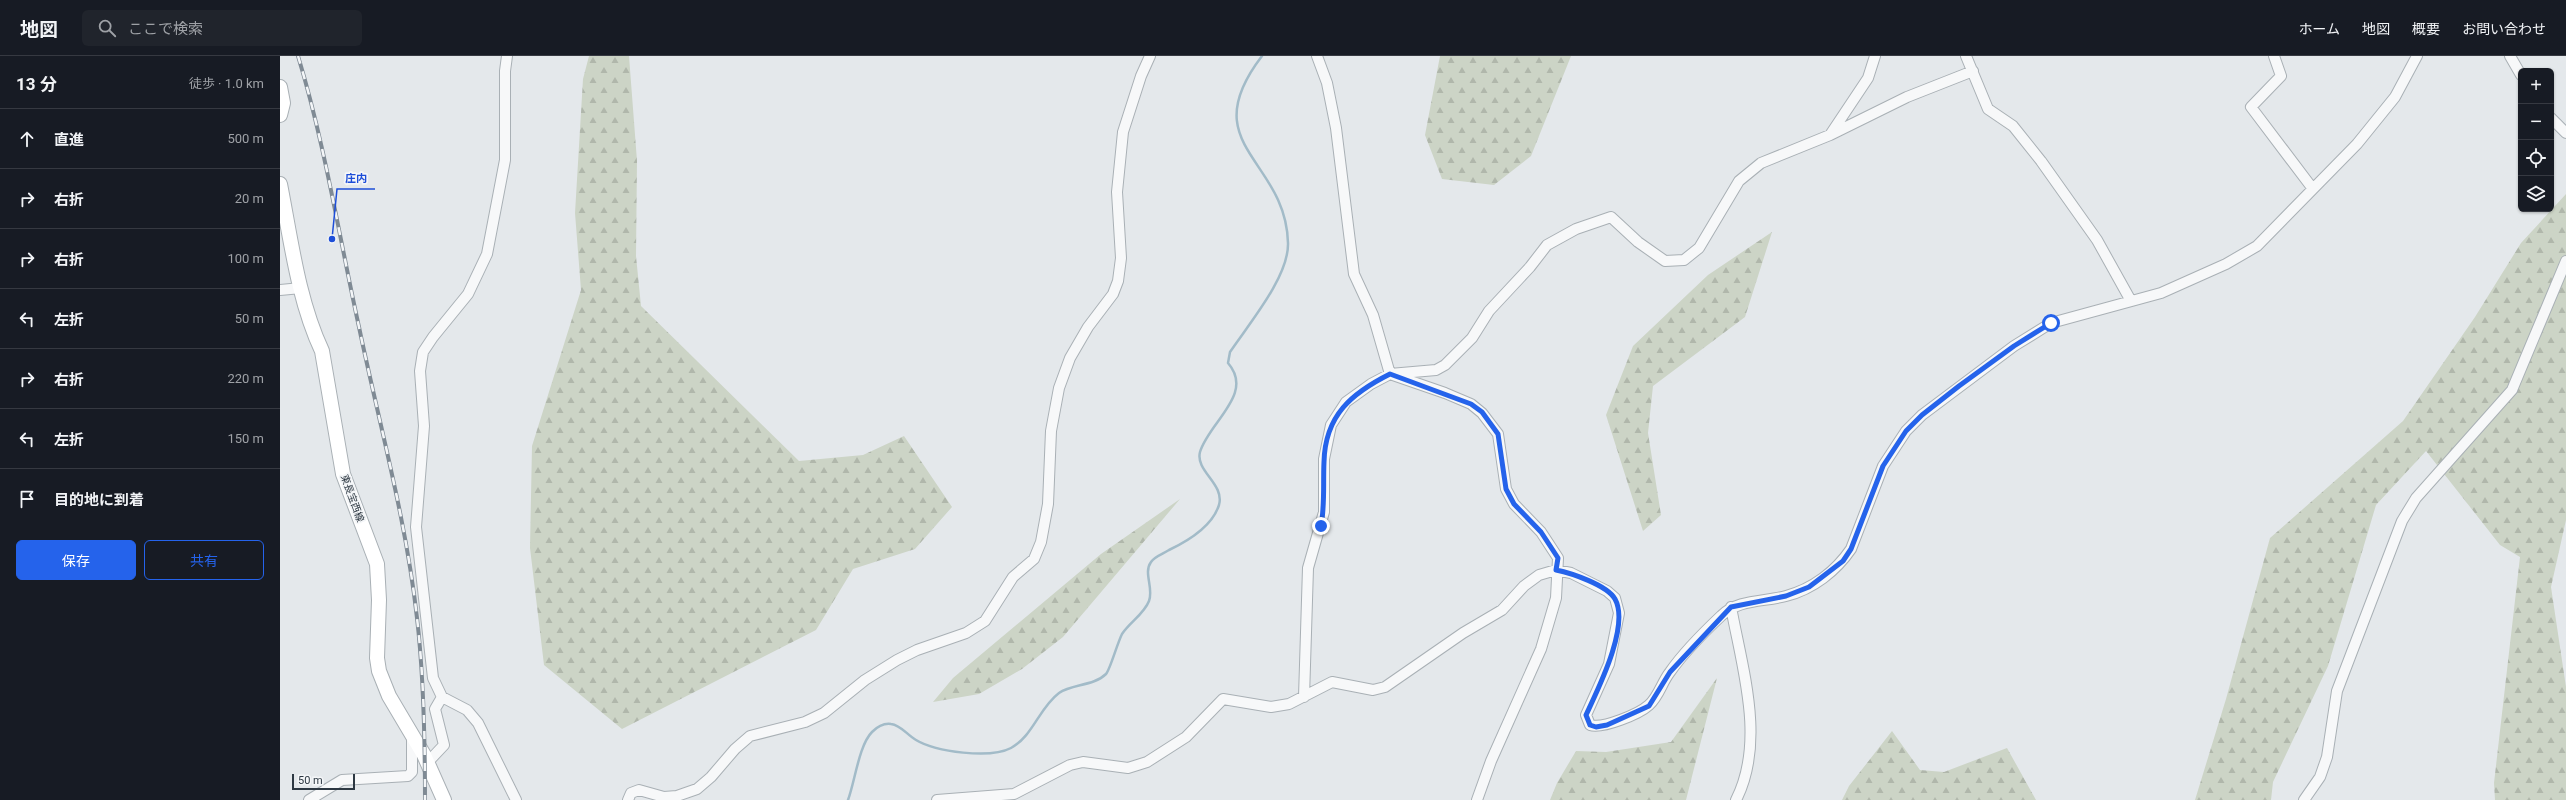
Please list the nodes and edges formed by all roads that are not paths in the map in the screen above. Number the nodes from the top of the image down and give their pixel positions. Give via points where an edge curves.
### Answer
1 (507, 56) edge
2 (1150, 56) edge
3 (1317, 56) edge
4 (1874, 56) edge
5 (1966, 56) edge
6 (2274, 56) edge
7 (2417, 56) edge
8 (2510, 56) edge
9 (2518, 70) edge
10 (1973, 71) junction
11 (280, 87) edge
12 (280, 115) edge
13 (2554, 121) edge
14 (2566, 133) edge
15 (1830, 135) junction
16 (280, 184) edge
17 (2313, 189) junction
18 (2566, 261) edge
19 (301, 288) junction
20 (280, 290) edge
21 (2131, 301) junction
22 (1390, 374) junction
23 (1556, 570) junction
24 (1731, 607) junction
25 (442, 697) junction
26 (1304, 697) junction
27 (412, 731) junction
28 (428, 763) junction
29 (309, 800) edge
30 (444, 800) edge
31 (516, 800) edge
32 (628, 800) edge
33 (937, 800) edge
34 (1478, 800) edge
35 (1736, 800) edge
36 (2304, 800) edge

1 - 25 street via 505,160 487,254 468,294 423,352 420,371 424,426 416,527 433,678
2 - 32 street via 1123,132 1117,192 1121,258 1118,281 1113,294 1077,346 1059,388 1051,431 1048,504 1041,542 1034,559 1013,577 985,621 966,633 917,650 897,660 865,680 824,713 805,722 750,736 697,789 677,796 664,797 639,790 631,793
3 - 22 street via 1327,83 1336,128 1354,274 1373,315
4 - 15 street via 1868,78
5 - 10 street
6 - 17 street via 2281,76 2251,107
7 - 17 street via 2395,97 2357,144
8 - 9 street
10 - 15 street via 1907,97
10 - 21 street via 1988,109 2013,126 2041,161 2097,240
11 - 12 main road via 283,103
13 - 14 street
15 - 22 street via 1761,162 1740,181 1699,248 1684,260 1665,261 1638,242 1611,217 1576,229 1547,245 1489,311 1472,338 1445,365 1436,370
16 - 19 main road, 東長宝西線
17 - 21 street via 2257,246 2190,281
18 - 36 street via 2512,390 2416,498 2402,521 2337,691 2327,757 2320,777
19 - 20 street
19 - 27 main road, 東長宝西線 via 314,334 322,351 343,474 377,564 379,600 376,648 379,671 389,696
21 - 24 street via 2051,323 1959,386 1922,415 1890,453 1851,549 1843,561 1809,587 1786,596
22 - 23 street via 1445,393 1471,404 1482,412 1498,434 1506,489 1514,504 1550,544 1558,558
22 - 26 street via 1346,402 1331,425 1324,459 1324,512 1308,568
23 - 24 street via 1571,573 1607,591 1615,598 1619,613 1609,664 1586,715 1590,725 1596,727 1607,725 1649,706 1670,672
23 - 26 street via 1539,575 1524,586 1502,610 1463,633 1385,688 1373,690 1332,682
23 - 34 street via 1556,598 1541,649 1491,761
24 - 35 street via 1750,730 1748,772
25 - 28 street via 435,709 444,744
25 - 31 street via 467,710 478,723
26 - 33 street via 1289,704 1271,707 1223,699 1186,737 1147,762 1128,768 1084,762 1070,764 1014,794
27 - 28 main road, 東長宝西線
27 - 29 street via 412,772 408,776 342,780
28 - 30 main road, 東長宝西線

